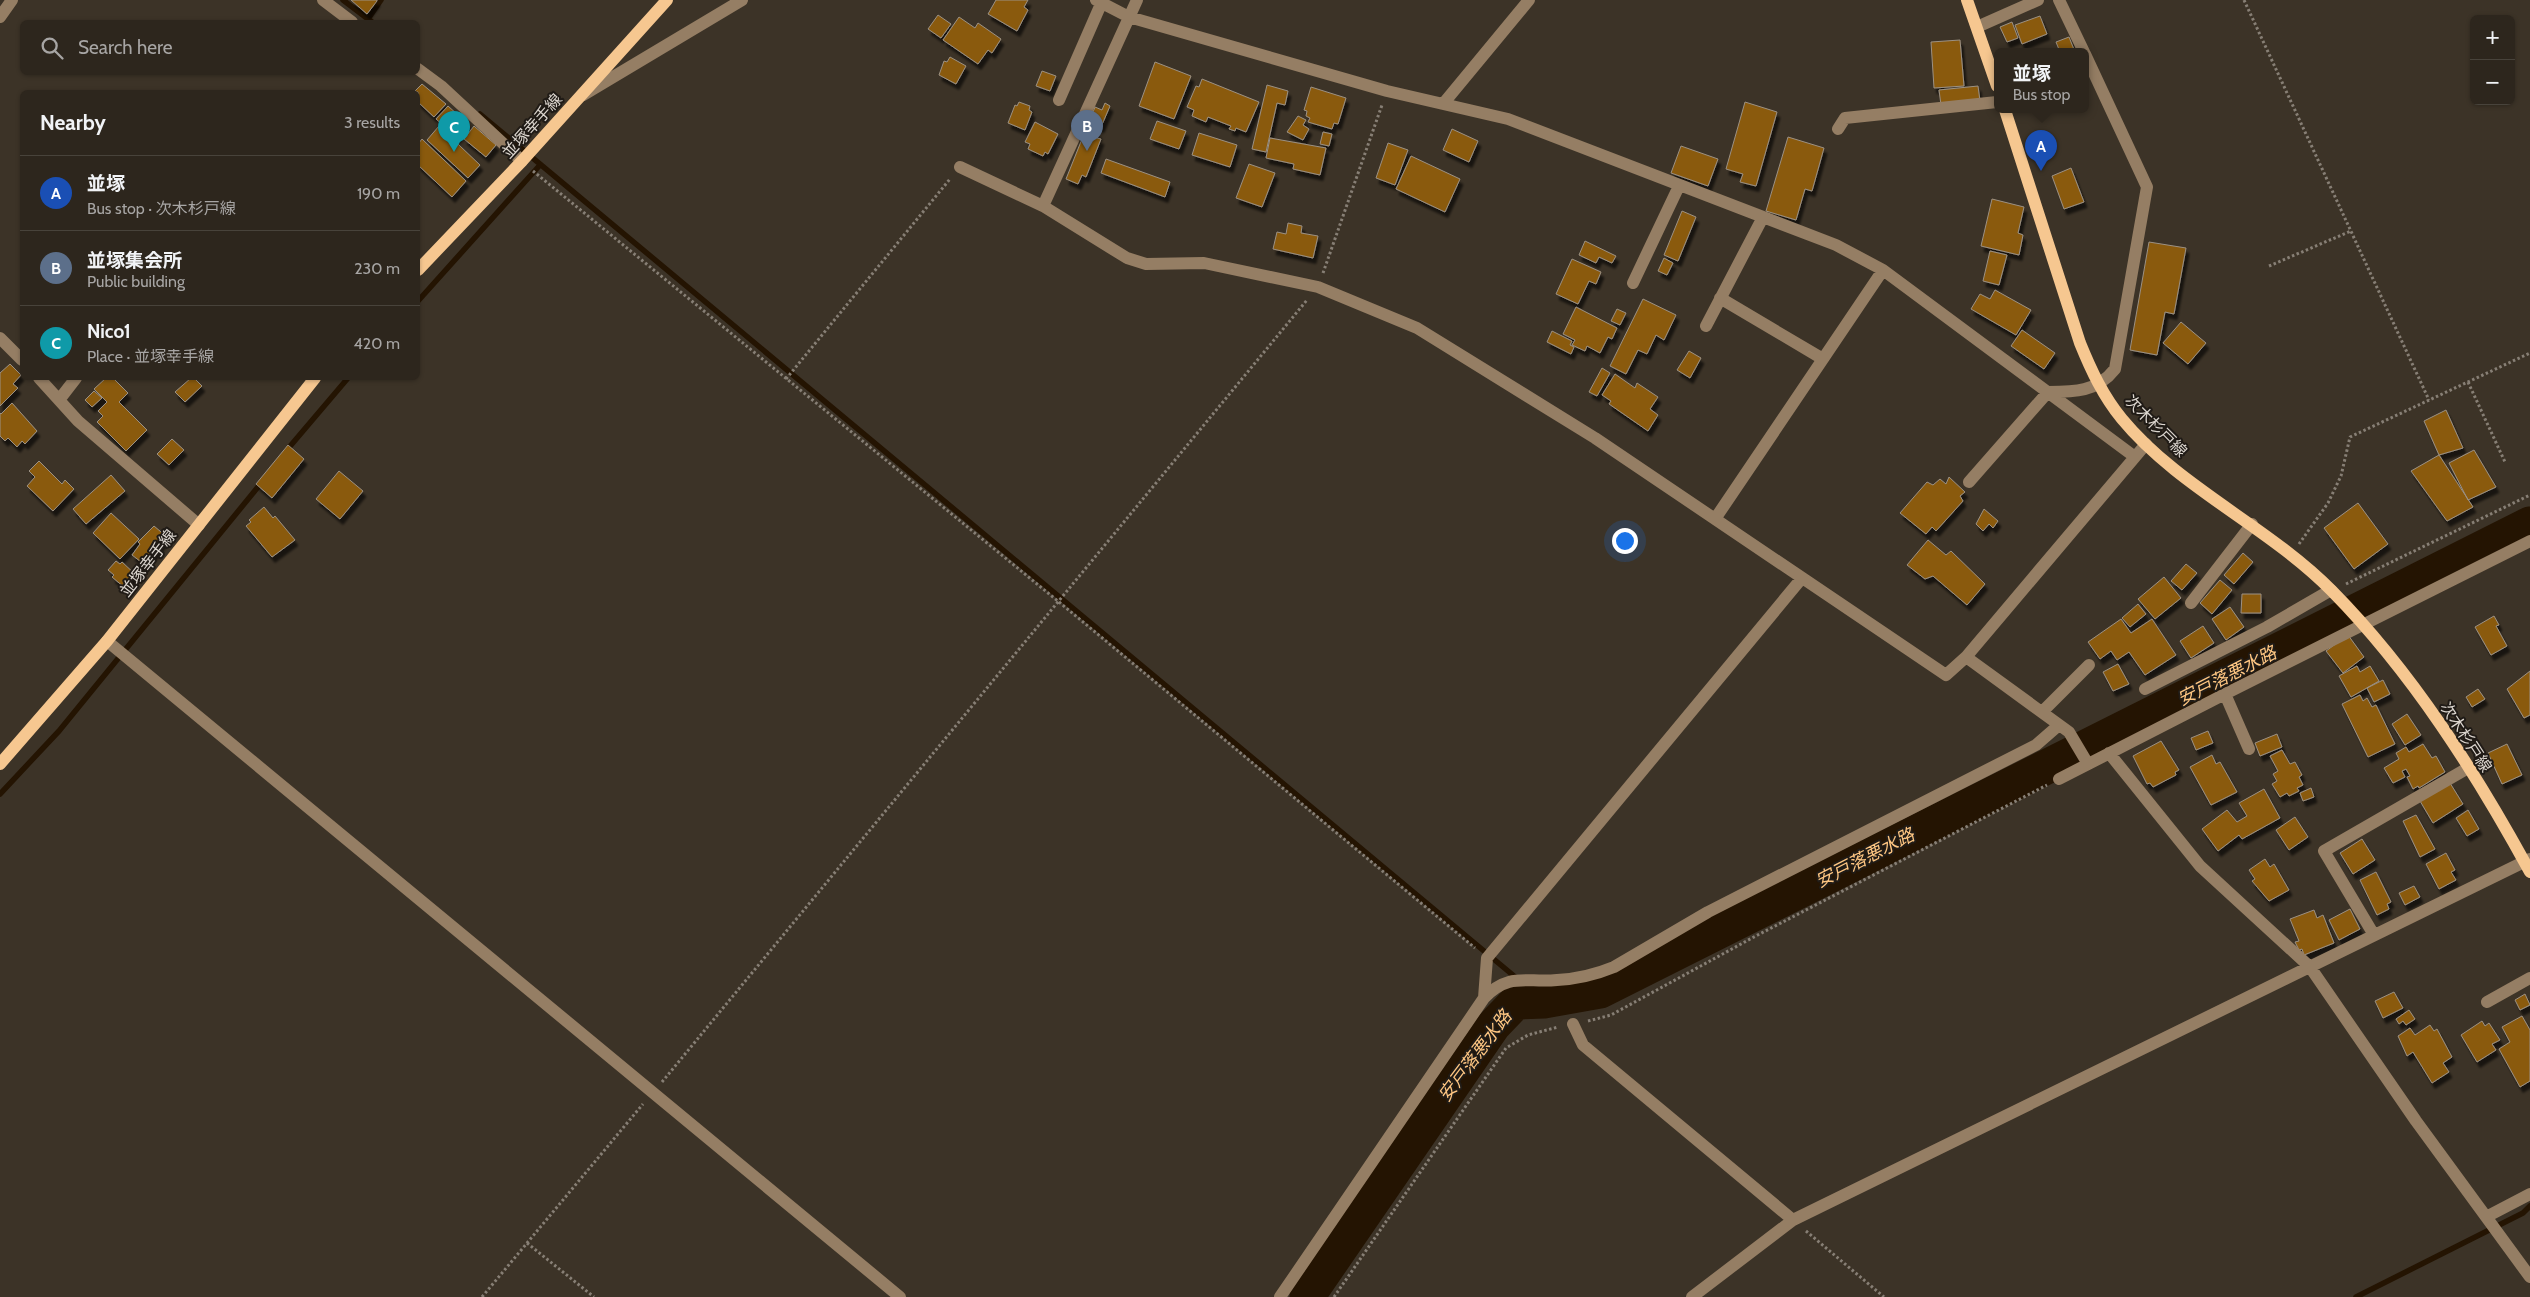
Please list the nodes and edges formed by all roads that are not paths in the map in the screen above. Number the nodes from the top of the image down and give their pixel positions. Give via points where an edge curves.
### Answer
1 (12, 0) edge
2 (323, 0) edge
3 (667, 0) edge
4 (742, 0) edge
5 (1136, 0) edge
6 (1530, 0) edge
7 (1968, 0) edge
8 (2038, 0) edge
9 (2059, 0) edge
10 (1099, 2) edge
11 (0, 17) edge
12 (1129, 17) junction
13 (349, 20) edge
14 (1977, 27) junction
15 (2082, 48) edge
16 (2089, 64) edge
17 (420, 70) edge
18 (1994, 77) edge
19 (579, 98) junction
20 (1059, 100) dead end
21 (1994, 102) edge
22 (1443, 104) junction
23 (2006, 113) edge
24 (1838, 129) dead end
25 (522, 161) junction
26 (960, 167) road end
27 (1679, 186) junction
28 (1043, 206) junction
29 (1762, 218) junction
30 (420, 268) edge
31 (1884, 270) junction
32 (1633, 283) dead end
33 (1720, 298) junction
34 (1706, 326) dead end
35 (0, 338) edge
36 (20, 358) edge
37 (1823, 359) junction
38 (41, 380) edge
39 (74, 380) edge
40 (314, 380) edge
41 (2099, 385) junction
42 (2048, 392) junction
43 (59, 400) junction
44 (2146, 444) junction
45 (2135, 457) junction
46 (1969, 482) dead end
47 (1715, 519) junction
48 (2252, 524) junction
49 (199, 525) junction
50 (2530, 542) edge
51 (1802, 578) junction
52 (2331, 590) junction
53 (2191, 603) dead end
54 (2364, 626) junction
55 (109, 644) junction
56 (1966, 657) junction
57 (2089, 665) dead end
58 (2145, 689) dead end
59 (2225, 694) junction
60 (2042, 712) junction
61 (2064, 729) junction
62 (2248, 749) dead end
63 (2109, 753) junction
64 (1, 762) edge
65 (2088, 764) junction
66 (2468, 768) junction
67 (2059, 779) road end
68 (2528, 864) edge
69 (2374, 935) junction
70 (2310, 966) junction
71 (2530, 978) edge
72 (1484, 998) junction
73 (2487, 1002) dead end
74 (1573, 1024) road end
75 (2530, 1194) edge
76 (2486, 1217) junction
77 (1793, 1220) junction
78 (2530, 1277) edge
79 (900, 1297) edge
80 (1280, 1297) edge
81 (1692, 1297) edge

1 - 11 street
2 - 13 street
3 - 19 main road, 並塚幸手線
4 - 19 street
5 - 12 street
6 - 22 street
7 - 14 main road
8 - 14 street
9 - 15 street
10 - 12 street
10 - 20 street
12 - 22 street
12 - 28 street
14 - 18 main road
16 - 41 street via 2147,187 2114,369
17 - 25 street
19 - 25 main road, 並塚幸手線
21 - 24 street via 1845,118
22 - 27 street via 1508,119
23 - 41 main road, 次木杉戸線 via 2080,343
25 - 30 main road, 並塚幸手線
26 - 28 street
27 - 29 street
27 - 32 street
28 - 47 street via 1127,258 1146,264 1204,263 1318,287 1417,328 1595,438
29 - 31 street via 1836,246
29 - 33 street
31 - 37 street
31 - 42 street
33 - 34 street
33 - 37 street
35 - 36 street
37 - 47 street
38 - 43 street
39 - 43 street
40 - 49 main road, 並塚幸手線
41 - 42 street via 2080,391
41 - 44 main road, 次木杉戸線 via 2123,420
42 - 45 street
42 - 46 street
43 - 49 street via 78,421
44 - 45 street
44 - 48 main road, 次木杉戸線
45 - 56 street
47 - 51 street
48 - 52 main road, 次木杉戸線
48 - 53 street
49 - 55 main road, 並塚幸手線
50 - 54 street
51 - 56 street via 1946,675
51 - 72 street via 1487,958
52 - 54 main road, 次木杉戸線
52 - 58 street via 2268,627
54 - 59 street
54 - 66 main road, 次木杉戸線 via 2413,687
55 - 64 main road, 並塚幸手線
55 - 79 street
56 - 60 street
57 - 60 street
59 - 62 street
59 - 63 street
60 - 61 street
61 - 65 street
61 - 72 street via 1708,912 1614,967 1559,980 1512,980 1501,984
63 - 65 street
63 - 70 street via 2200,866
65 - 67 street
66 - 68 main road, 次木杉戸線
66 - 69 street via 2324,851
68 - 69 street
69 - 70 street
70 - 76 street
70 - 77 street
71 - 73 street
72 - 80 street
74 - 77 street via 1583,1046
75 - 76 street
76 - 78 street
77 - 81 street

